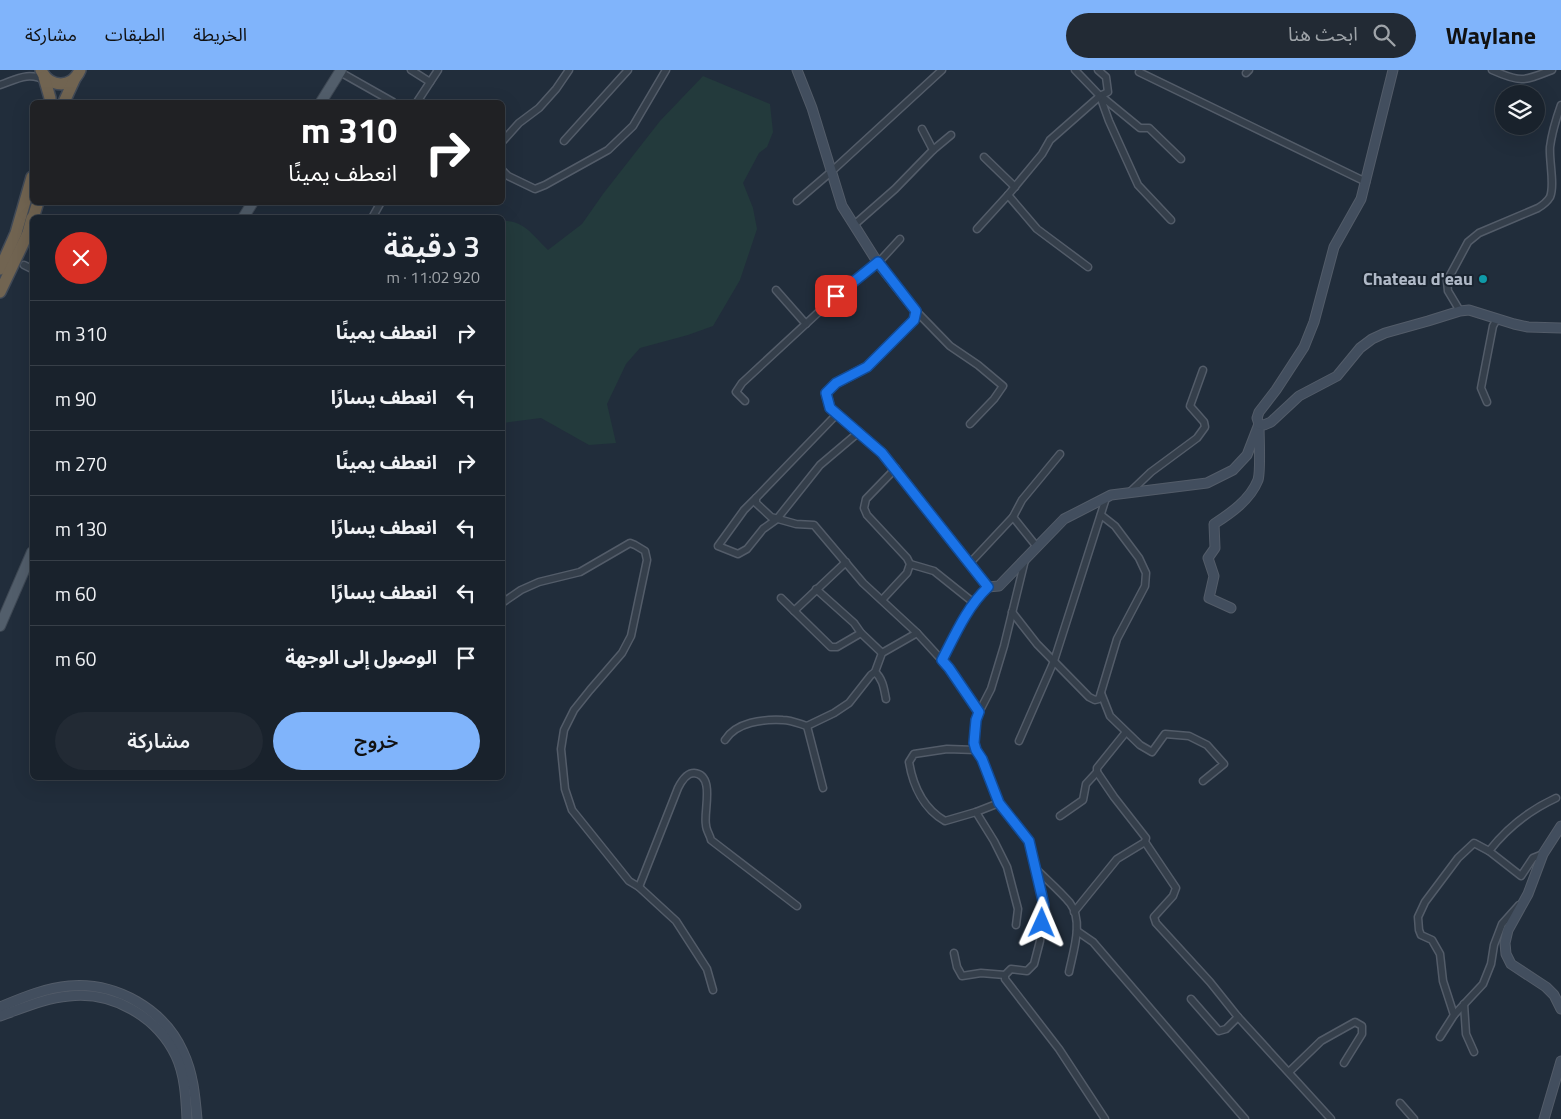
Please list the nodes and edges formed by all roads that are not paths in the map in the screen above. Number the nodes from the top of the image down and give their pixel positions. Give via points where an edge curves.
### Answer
1 (30, 70) edge
2 (411, 70) edge
3 (438, 70) edge
4 (569, 70) edge
5 (628, 70) edge
6 (666, 70) edge
7 (797, 70) edge
8 (942, 70) edge
9 (1075, 70) edge
10 (1098, 70) edge
11 (1393, 70) edge
12 (1492, 70) edge
13 (1552, 70) edge
14 (341, 71) edge
15 (1139, 72) dead end
16 (77, 74) edge
17 (46, 77) edge
18 (14, 80) junction
19 (430, 82) junction
20 (0, 85) edge
21 (1100, 96) junction
22 (50, 100) edge
23 (65, 100) edge
24 (322, 100) edge
25 (390, 100) edge
26 (418, 100) edge
27 (1561, 105) edge
28 (922, 129) dead end
29 (951, 135) dead end
30 (505, 139) edge
31 (564, 141) dead end
32 (933, 150) junction
33 (984, 157) dead end
34 (1181, 159) dead end
35 (832, 171) junction
36 (505, 173) edge
37 (1366, 182) junction
38 (30, 184) edge
39 (1015, 187) junction
40 (1008, 195) junction
41 (797, 201) dead end
42 (1171, 220) dead end
43 (854, 225) junction
44 (30, 227) edge
45 (977, 229) dead end
46 (900, 239) dead end
47 (878, 262) junction
48 (24, 264) dead end
49 (30, 268) edge
50 (1088, 268) dead end
51 (0, 269) edge
52 (776, 290) dead end
53 (0, 292) edge
54 (916, 311) junction
55 (1460, 311) junction
56 (1498, 319) junction
57 (806, 324) junction
58 (1561, 328) edge
59 (1203, 370) dead end
60 (745, 401) dead end
61 (1487, 402) dead end
62 (837, 414) junction
63 (970, 424) dead end
64 (1259, 424) junction
65 (859, 432) junction
66 (1060, 454) dead end
67 (896, 468) junction
68 (1129, 493) junction
69 (756, 498) junction
70 (1106, 498) junction
71 (1101, 515) junction
72 (1013, 517) junction
73 (777, 519) junction
74 (1037, 547) junction
75 (30, 557) edge
76 (1025, 560) junction
77 (846, 562) junction
78 (910, 564) junction
79 (969, 564) junction
80 (988, 587) junction
81 (816, 589) junction
82 (781, 598) dead end
83 (882, 600) junction
84 (505, 601) edge
85 (974, 603) junction
86 (1231, 608) dead end
87 (794, 611) junction
88 (1012, 612) junction
89 (0, 626) edge
90 (918, 633) junction
91 (861, 634) junction
92 (882, 653) junction
93 (942, 660) junction
94 (1054, 661) junction
95 (875, 672) junction
96 (1101, 693) junction
97 (886, 699) dead end
98 (979, 712) junction
99 (807, 726) junction
100 (1126, 732) junction
101 (724, 740) dead end
102 (1019, 741) dead end
103 (976, 750) junction
104 (1097, 772) junction
105 (1204, 781) dead end
106 (823, 788) dead end
107 (1556, 798) dead end
108 (999, 803) junction
109 (976, 812) junction
110 (1060, 816) dead end
111 (1561, 826) edge
112 (1145, 842) junction
113 (1489, 851) junction
114 (1543, 854) junction
115 (1035, 868) junction
116 (639, 887) junction
117 (1528, 894) junction
118 (796, 906) dead end
119 (1074, 912) junction
120 (1016, 925) dead end
121 (1077, 931) junction
122 (954, 953) dead end
123 (1069, 972) dead end
124 (1005, 975) junction
125 (713, 990) dead end
126 (1191, 999) dead end
127 (1464, 1004) junction
128 (0, 1007) edge
129 (1561, 1010) edge
130 (1454, 1014) junction
131 (0, 1016) edge
132 (1238, 1017) junction
133 (1440, 1037) dead end
134 (1474, 1052) dead end
135 (1561, 1061) edge
136 (1344, 1063) dead end
137 (1289, 1072) junction
138 (1400, 1102) dead end
139 (188, 1119) edge
140 (197, 1119) edge
141 (1105, 1119) edge
142 (1245, 1119) edge
143 (1331, 1119) edge
144 (1414, 1119) edge
145 (1544, 1119) edge

1 - 18 street
2 - 19 street
3 - 19 street
4 - 30 street via 539,108
5 - 31 street
6 - 36 street via 632,126 608,150 534,188
7 - 35 main road
8 - 35 street
9 - 21 street
10 - 21 street via 1106,77 1108,92
11 - 37 main road
12 - 13 street via 1523,80
14 - 24 main road
14 - 25 street
15 - 37 street
16 - 17 highway via 64,84
16 - 23 highway
17 - 18 street
17 - 22 highway
18 - 20 street
19 - 26 street
21 - 34 street via 1140,128 1149,128
21 - 39 street via 1050,140
21 - 42 street via 1138,185
27 - 55 street via 1550,147 1550,196 1538,208 1479,233 1468,242 1447,280 1448,291
28 - 32 street
29 - 32 street
32 - 43 street
33 - 39 street
35 - 41 street
35 - 43 main road via 842,206
37 - 64 main road via 1361,199 1334,247 1304,347 1258,412
38 - 51 highway via 16,232
39 - 40 street
40 - 45 street
40 - 50 street via 1038,229
43 - 47 main road
44 - 53 highway
46 - 47 street
47 - 54 main road
47 - 57 street
48 - 49 street
52 - 57 street
54 - 62 main road via 914,320 867,367 836,383 826,393 830,408
54 - 63 street via 950,346 1003,386
55 - 56 main road via 1469,310
55 - 64 main road via 1372,339 1360,348 1337,376 1299,396 1276,419
56 - 58 main road via 1528,327
56 - 61 street via 1493,326 1481,388
57 - 60 street via 742,383 736,392
59 - 68 street via 1190,406 1205,427 1197,438
62 - 65 main road
62 - 69 street
64 - 68 main road via 1247,455 1233,470 1207,483
64 - 86 main road via 1258,479 1238,508 1214,524 1215,548 1208,558 1214,576 1209,598
65 - 67 main road
65 - 73 street via 820,465
66 - 72 street via 1022,500
67 - 78 street via 866,500 864,508
67 - 79 main road
68 - 70 main road
69 - 73 street via 756,504 763,511
69 - 73 street via 718,546 738,554 747,549 762,529
70 - 71 street
70 - 74 main road via 1064,519
71 - 94 street
71 - 96 street via 1115,526 1146,573 1145,586 1117,639
72 - 74 street
72 - 79 street
73 - 77 street via 814,525
74 - 76 main road
75 - 89 main road
76 - 80 main road via 999,586
76 - 88 street
77 - 81 street
77 - 83 street
78 - 83 street via 907,573
78 - 85 street via 934,571
79 - 80 main road
80 - 85 street
81 - 87 street
81 - 91 street via 854,623
82 - 87 street
83 - 90 street
84 - 116 street via 539,582 580,572 630,544 645,551 647,560 630,636 622,654 574,710 564,730 561,749 565,789 572,810 629,881
85 - 93 street
87 - 91 street via 831,647
88 - 94 street
88 - 98 street via 991,689
90 - 92 street
90 - 93 street
91 - 92 street
92 - 95 street
93 - 98 street
94 - 96 street via 1089,696 1096,700
94 - 102 street
95 - 97 street via 879,675
95 - 99 street via 849,703
96 - 100 street via 1110,716
98 - 103 street via 975,727
99 - 101 street via 784,720 750,723 734,730
99 - 106 street
100 - 104 street
100 - 105 street via 1152,752 1165,734 1189,736 1207,745 1224,764
103 - 108 street
103 - 109 street via 948,749 914,754 909,762 912,780 933,814 945,821
104 - 110 street via 1086,784 1083,800
104 - 112 street via 1146,838
107 - 113 street via 1519,820
108 - 109 street
108 - 115 street via 1029,841
109 - 120 street via 1006,867 1018,909
111 - 114 main road
112 - 119 street via 1117,859
112 - 132 street via 1176,888 1154,917 1156,923
113 - 114 street via 1521,876 1533,858
113 - 130 street via 1474,843 1458,858 1425,902 1418,917 1421,935 1432,940 1440,954 1443,981
114 - 117 main road
115 - 119 street via 1071,904
115 - 124 street via 1044,905 1034,964 1027,971 1011,969
116 - 118 street via 678,788 683,779 696,773 704,778 708,788 706,825 711,840
116 - 125 street via 676,921 707,970
117 - 127 street via 1502,924 1483,984
117 - 129 main road via 1508,930 1504,943 1506,954 1511,964 1554,995
119 - 121 street
121 - 123 street
121 - 142 street via 1093,942
122 - 124 street via 962,976
124 - 141 street
126 - 132 street via 1219,1031 1226,1029
127 - 130 street
127 - 134 street via 1466,1034
128 - 140 main road via 70,986 105,989 137,1002 175,1036 193,1083
130 - 133 street
131 - 139 main road via 71,995 103,998 132,1010 158,1030 176,1056 185,1087
132 - 137 street
135 - 145 main road
136 - 137 street via 1362,1034 1362,1026 1355,1022 1321,1041
137 - 143 street
138 - 144 street

